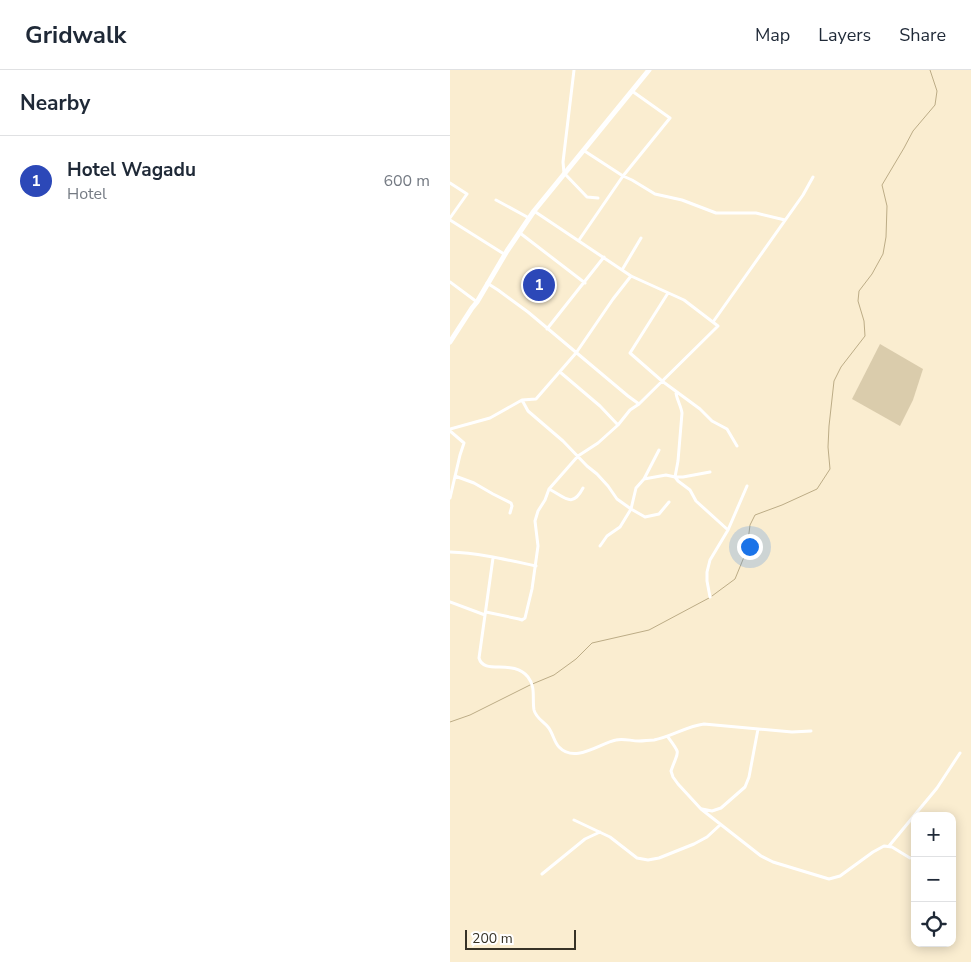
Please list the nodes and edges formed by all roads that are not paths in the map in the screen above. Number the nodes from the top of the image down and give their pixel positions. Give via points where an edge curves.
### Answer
1 (574, 70) edge
2 (649, 70) edge
3 (631, 91) junction
4 (583, 150) junction
5 (564, 173) junction
6 (623, 176) junction
7 (813, 177) dead end
8 (450, 183) edge
9 (598, 198) dead end
10 (496, 200) dead end
11 (534, 211) junction
12 (529, 218) junction
13 (450, 219) edge
14 (785, 220) junction
15 (520, 232) junction
16 (641, 238) dead end
17 (579, 240) junction
18 (505, 255) junction
19 (604, 257) junction
20 (622, 270) junction
21 (631, 276) junction
22 (450, 282) edge
23 (487, 283) junction
24 (585, 283) junction
25 (668, 293) junction
26 (477, 302) junction
27 (714, 322) junction
28 (548, 329) junction
29 (450, 342) edge
30 (576, 353) junction
31 (560, 372) junction
32 (662, 381) junction
33 (676, 392) junction
34 (522, 400) junction
35 (639, 404) junction
36 (618, 425) junction
37 (450, 430) edge
38 (737, 446) dead end
39 (659, 450) dead end
40 (578, 456) junction
41 (710, 472) dead end
42 (455, 476) junction
43 (675, 477) junction
44 (644, 479) junction
45 (747, 486) dead end
46 (583, 488) dead end
47 (549, 489) junction
48 (450, 498) edge
49 (669, 502) dead end
50 (631, 509) junction
51 (510, 513) dead end
52 (728, 530) junction
53 (600, 546) dead end
54 (450, 552) edge
55 (493, 558) junction
56 (536, 566) junction
57 (710, 597) dead end
58 (450, 602) edge
59 (485, 614) junction
60 (758, 728) junction
61 (811, 731) dead end
62 (668, 736) junction
63 (960, 752) dead end
64 (701, 808) junction
65 (574, 820) dead end
66 (720, 825) junction
67 (600, 832) junction
68 (889, 846) junction
69 (910, 858) dead end
70 (542, 874) dead end

1 - 5 street
2 - 3 main road
3 - 4 main road
3 - 6 street via 670,118
4 - 5 main road
4 - 6 street
5 - 9 street via 587,197
5 - 11 main road
6 - 14 street via 655,194 682,200 716,214 756,214
6 - 17 street
7 - 14 street
8 - 13 street via 467,194
10 - 12 street
11 - 12 main road
11 - 17 street
12 - 15 main road
13 - 18 street
14 - 27 street
15 - 18 main road
15 - 24 street
16 - 20 street
17 - 19 street
18 - 23 main road
19 - 20 street
19 - 24 street
20 - 21 street
21 - 25 street
21 - 30 street
22 - 26 street
23 - 26 main road
23 - 28 street
24 - 28 street
25 - 27 street via 684,300
25 - 32 street via 630,353
26 - 29 main road
27 - 32 street via 718,326
28 - 30 street
30 - 31 street
30 - 35 street
31 - 34 street via 536,399
31 - 36 street
32 - 33 street
32 - 35 street
33 - 38 street via 727,429
33 - 43 street via 682,414
34 - 37 street via 490,418
34 - 40 street via 528,411
35 - 36 street
36 - 40 street
37 - 42 street via 464,443
39 - 44 street
40 - 47 street
40 - 50 street via 617,499
41 - 43 street
42 - 48 street
42 - 51 street via 511,503
43 - 44 street via 666,475
43 - 52 street
44 - 50 street via 636,488
45 - 52 street
46 - 47 street via 575,500 568,500
47 - 56 street via 535,521
49 - 50 street via 659,514 645,517
50 - 53 street via 620,527
52 - 57 street via 710,560 707,580
54 - 55 street
55 - 56 street
55 - 59 street
56 - 59 street via 525,618
58 - 59 street
59 - 62 street via 480,662 486,667 514,668 527,675 533,689 536,715 548,726 563,750 581,752 617,739 640,741
60 - 61 street
60 - 62 street via 704,724
60 - 64 street via 746,787 721,808 712,811
62 - 64 street via 678,751 672,774
63 - 68 street via 937,788
64 - 66 street
65 - 67 street
66 - 67 street via 694,844 648,860 637,858
66 - 68 street via 773,862 829,879 840,876 880,848
67 - 70 street via 585,839
68 - 69 street

